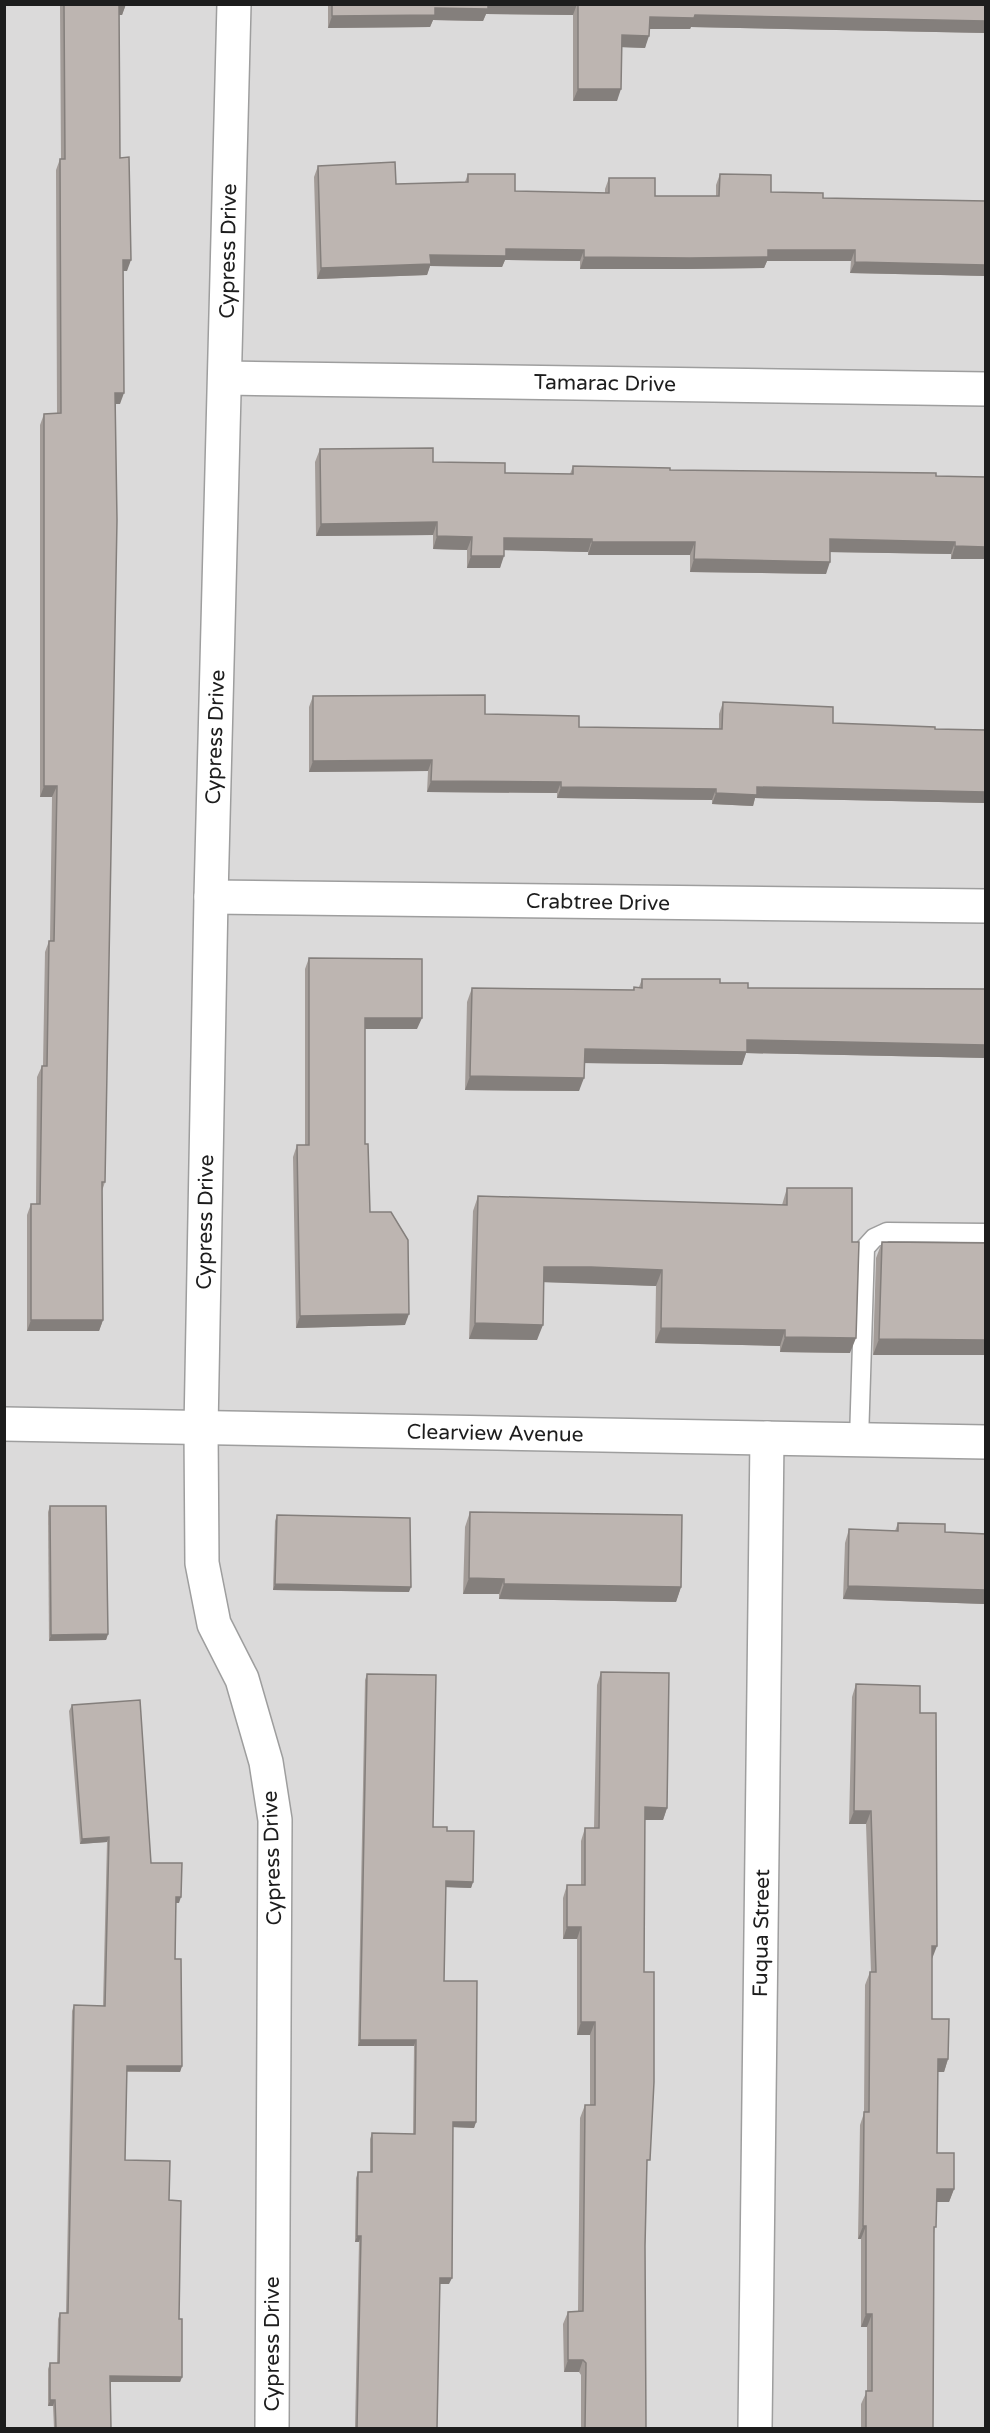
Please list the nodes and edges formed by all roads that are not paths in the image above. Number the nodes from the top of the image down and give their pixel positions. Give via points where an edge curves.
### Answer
1 (234, 4) edge
2 (225, 378) junction
3 (986, 389) edge
4 (211, 897) junction
5 (986, 906) edge
6 (986, 1233) edge
7 (4, 1424) edge
8 (201, 1429) junction
9 (767, 1438) junction
10 (859, 1440) junction
11 (986, 1442) edge
12 (272, 2428) edge
13 (755, 2428) edge

1 - 2 street, Cypress Drive
2 - 3 street, Tamarac Drive
2 - 4 street, Cypress Drive
4 - 5 street, Crabtree Drive
4 - 8 street, Cypress Drive
6 - 10 lane via 887,1232 865,1248
7 - 8 street, Clearview Avenue
8 - 9 street, Clearview Avenue
8 - 12 street, Cypress Drive via 204,1573 214,1624 242,1679 263,1752 275,1820
9 - 10 street, Clearview Avenue
9 - 13 street, Fuqua Street
10 - 11 street, Clearview Avenue

